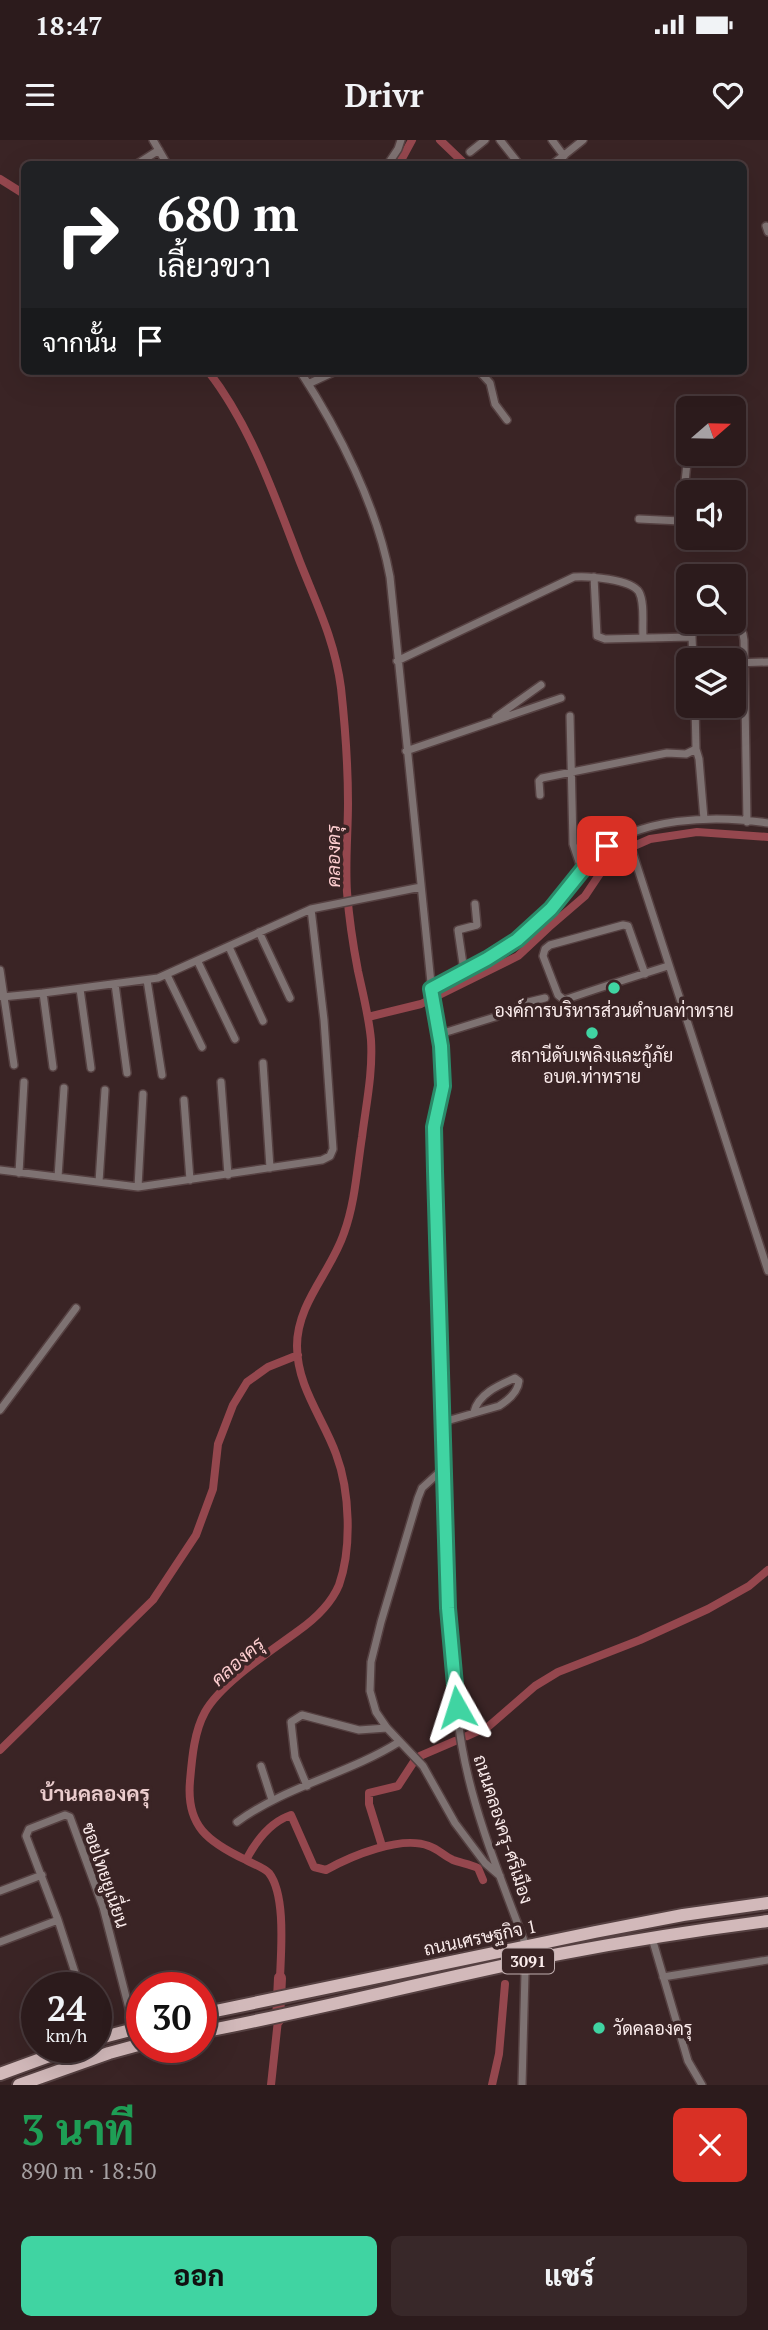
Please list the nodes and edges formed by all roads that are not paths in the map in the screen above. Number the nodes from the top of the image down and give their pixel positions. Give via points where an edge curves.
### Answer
1 (153, 140) edge
2 (401, 140) edge
3 (485, 140) edge
4 (500, 140) edge
5 (552, 140) edge
6 (583, 140) edge
7 (159, 150) junction
8 (470, 152) dead end
9 (564, 156) junction
10 (142, 161) edge
11 (165, 161) edge
12 (390, 161) edge
13 (517, 161) edge
14 (557, 161) edge
15 (302, 375) edge
16 (327, 375) edge
17 (483, 375) edge
18 (308, 384) junction
19 (507, 420) dead end
20 (687, 466) edge
21 (639, 519) dead end
22 (594, 577) junction
23 (643, 637) junction
24 (692, 637) joint
25 (692, 648) edge
26 (397, 660) junction
27 (746, 662) edge
28 (768, 662) edge
29 (541, 685) dead end
30 (561, 698) dead end
31 (570, 716) dead end
32 (695, 718) edge
33 (746, 718) edge
34 (490, 722) junction
35 (696, 749) junction
36 (406, 751) junction
37 (572, 772) junction
38 (540, 795) dead end
39 (704, 819) junction
40 (747, 821) junction
41 (768, 823) edge
42 (628, 837) junction
43 (582, 871) junction
44 (421, 887) junction
45 (475, 904) dead end
46 (311, 909) junction
47 (259, 932) junction
48 (229, 947) junction
49 (198, 961) junction
50 (668, 966) junction
51 (0, 970) edge
52 (464, 971) junction
53 (645, 974) junction
54 (167, 975) junction
55 (146, 980) junction
56 (114, 984) junction
57 (80, 989) junction
58 (431, 991) junction
59 (43, 993) junction
60 (2, 998) edge
61 (290, 998) dead end
62 (545, 998) dead end
63 (263, 1021) dead end
64 (440, 1034) junction
65 (235, 1039) dead end
66 (202, 1047) dead end
67 (263, 1063) dead end
68 (14, 1065) dead end
69 (53, 1067) dead end
70 (91, 1068) dead end
71 (127, 1073) dead end
72 (162, 1075) dead end
73 (24, 1082) dead end
74 (221, 1082) dead end
75 (64, 1088) dead end
76 (105, 1090) dead end
77 (143, 1094) dead end
78 (184, 1100) dead end
79 (270, 1168) junction
80 (0, 1170) edge
81 (19, 1172) junction
82 (228, 1175) junction
83 (58, 1177) junction
84 (190, 1180) junction
85 (99, 1182) junction
86 (138, 1187) junction
87 (768, 1271) edge
88 (76, 1308) dead end
89 (0, 1410) edge
90 (474, 1412) junction
91 (443, 1422) junction
92 (444, 1468) junction
93 (387, 1728) junction
94 (399, 1742) junction
95 (261, 1766) dead end
96 (307, 1786) junction
97 (272, 1800) junction
98 (237, 1822) dead end
99 (42, 1875) junction
100 (501, 1876) junction
101 (0, 1891) edge
102 (768, 1903) edge
103 (58, 1920) junction
104 (768, 1921) edge
105 (652, 1938) junction
106 (0, 1942) edge
107 (526, 1945) junction
108 (768, 1960) edge
109 (523, 1962) junction
110 (75, 1972) edge
111 (663, 1978) junction
112 (126, 1986) edge
113 (217, 2011) edge
114 (217, 2029) edge
115 (126, 2048) edge
116 (30, 2063) edge
117 (0, 2074) edge
118 (19, 2085) edge
119 (522, 2085) edge
120 (702, 2085) edge

1 - 7 street
2 - 12 street
3 - 8 street
4 - 13 street
5 - 9 street
6 - 9 street
7 - 10 street
7 - 11 street
9 - 14 street
15 - 18 street, ถนนคลองครุ-ศรีเมือง
16 - 18 street
17 - 19 street
18 - 26 street, ถนนคลองครุ-ศรีเมือง via 345,446 378,530 390,577
20 - 21 street via 681,521
22 - 23 street via 627,584 639,593
22 - 23 street via 597,636
22 - 26 street via 567,579
23 - 24 street
24 - 25 street
26 - 36 street, ถนนคลองครุ-ศรีเมือง
27 - 28 street
29 - 34 street
30 - 34 street
31 - 37 street
32 - 35 street
33 - 40 street
34 - 36 street
35 - 37 street
35 - 39 street
36 - 44 street, ถนนคลองครุ-ศรีเมือง
37 - 38 street via 540,779
37 - 43 street via 573,844
39 - 40 street
39 - 42 street via 648,827
40 - 41 street
42 - 43 street via 607,846
42 - 50 street
43 - 52 street via 517,940
44 - 46 street
44 - 58 street, ถนนคลองครุ-ศรีเมือง
45 - 52 street via 477,925 458,930
46 - 47 street
46 - 79 street via 333,1149 322,1160
47 - 48 street
47 - 61 street
48 - 49 street
48 - 63 street
49 - 54 street
49 - 65 street
50 - 53 street
50 - 87 street
51 - 60 street
52 - 58 street
53 - 53 street via 565,1000 558,995 543,956 550,946 623,925 631,930
54 - 55 street
54 - 66 street
55 - 56 street
55 - 72 street
56 - 57 street
56 - 71 street
57 - 59 street
57 - 70 street
58 - 64 street, ถนนคลองครุ-ศรีเมือง
59 - 60 street
59 - 69 street
60 - 68 street
62 - 64 street
64 - 91 street, ถนนคลองครุ-ศรีเมือง via 443,1086 434,1127
67 - 79 street
73 - 81 street
74 - 82 street
75 - 83 street
76 - 85 street
77 - 86 street
78 - 84 street
79 - 82 street
80 - 81 street
81 - 83 street
82 - 84 street
83 - 85 street
84 - 86 street
85 - 86 street
88 - 89 street
90 - 90 street via 484,1395 515,1378 519,1381 507,1401
90 - 91 street
91 - 92 street, ถนนคลองครุ-ศรีเมือง
92 - 93 street via 422,1488 418,1498 372,1662 370,1691
92 - 100 street, ถนนคลองครุ-ศรีเมือง via 448,1608 459,1727 482,1824
93 - 94 street
93 - 96 street via 359,1730 302,1715 296,1718 291,1722 295,1757
94 - 96 street via 376,1757
94 - 100 street via 423,1766 469,1842
95 - 97 street
96 - 97 street
97 - 98 street
99 - 101 street
99 - 103 street, ซอยไทยยูเนี่ยน
99 - 112 street, ซอยไทยยูเนี่ยน via 26,1833 68,1814
100 - 107 street, ถนนคลองครุ-ศรีเมือง
102 - 107 main road, ถนนเศรษฐกิจ 1 / 3091
103 - 106 street
103 - 110 street, ซอยไทยยูเนี่ยน
104 - 105 main road, ถนนเศรษฐกิจ 1 / 3091
105 - 109 main road, ถนนเศรษฐกิจ 1 / 3091
105 - 111 street
107 - 113 main road, ถนนเศรษฐกิจ 1 / 3091
108 - 111 street
109 - 114 main road, ถนนเศรษฐกิจ 1 / 3091
109 - 119 street
111 - 120 street via 688,2061
115 - 118 main road
116 - 117 main road

